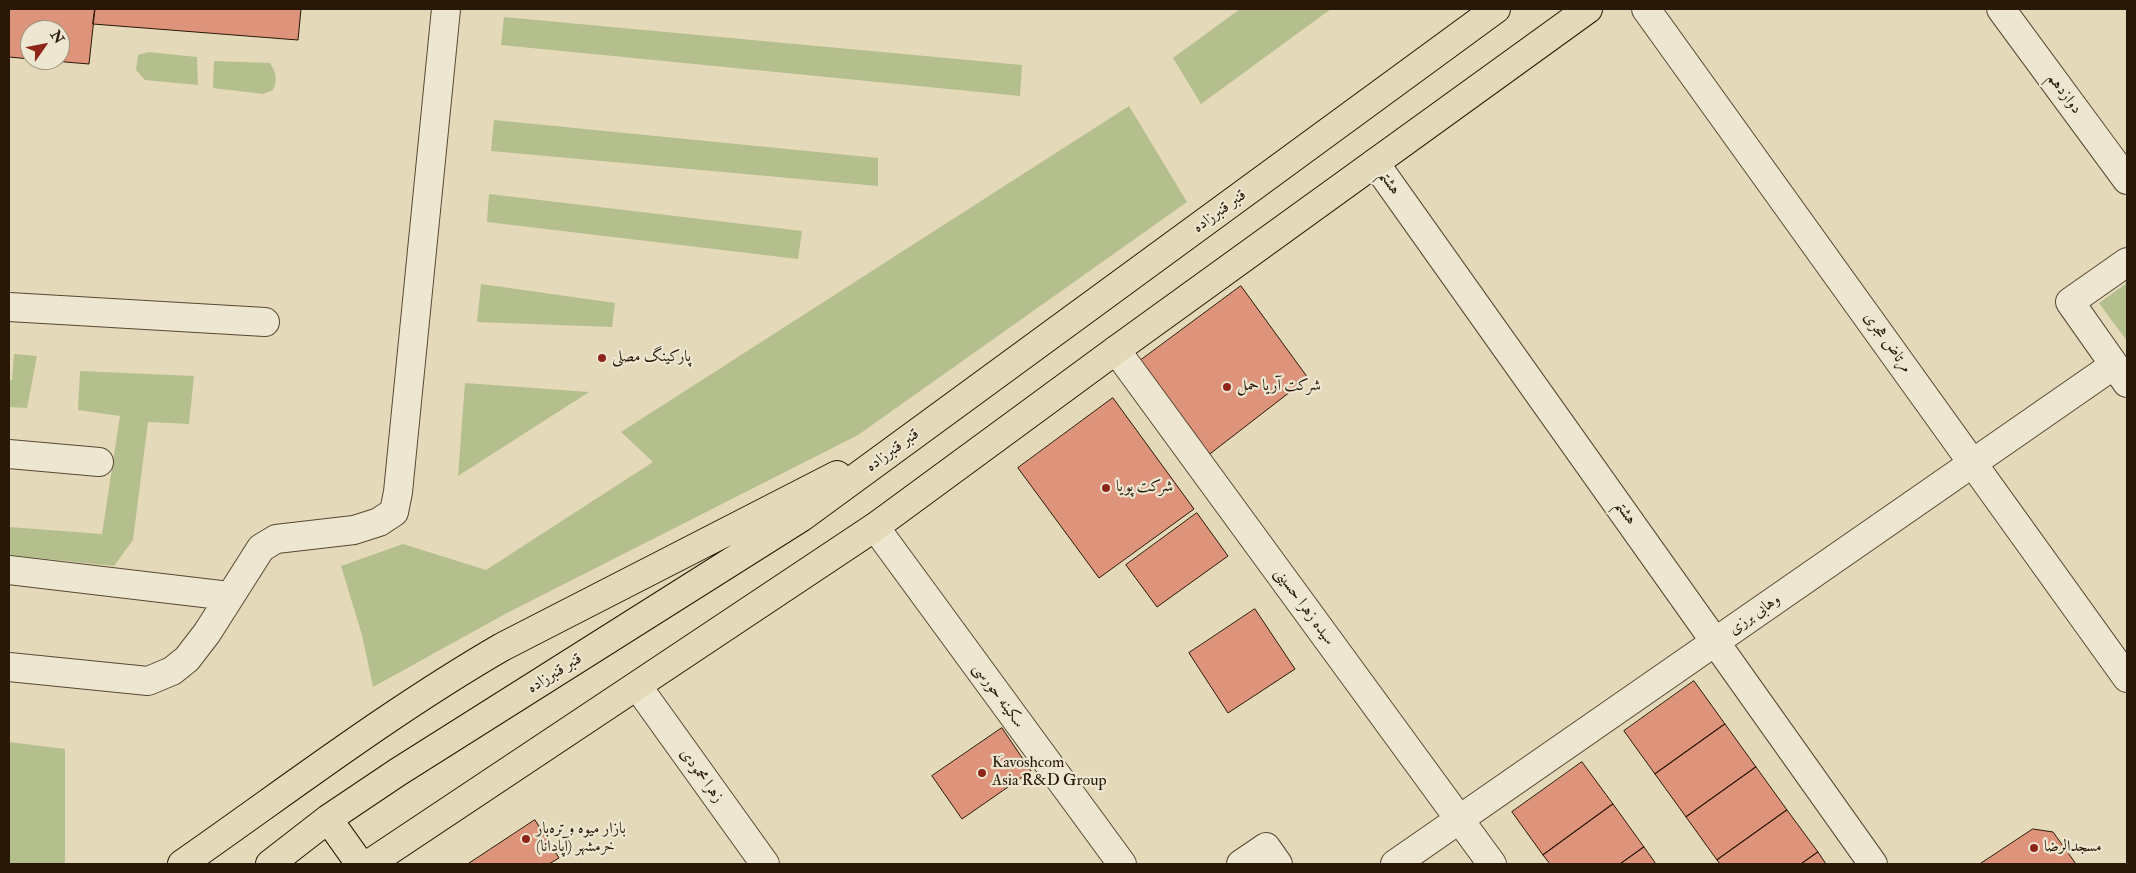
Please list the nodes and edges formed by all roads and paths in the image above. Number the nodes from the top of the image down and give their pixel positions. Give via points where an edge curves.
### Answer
1 (446, 9) edge
2 (1496, 9) edge
3 (1588, 9) edge
4 (1646, 9) edge
5 (2001, 9) edge
6 (1375, 163) junction
7 (2127, 180) edge
8 (2127, 262) edge
9 (9, 307) edge
10 (265, 322) dead end
11 (1116, 350) junction
12 (2121, 374) edge
13 (920, 432) junction
14 (9, 454) edge
15 (99, 462) dead end
16 (1973, 464) junction
17 (875, 527) junction
18 (9, 570) edge
19 (229, 596) junction
20 (1716, 642) junction
21 (9, 667) edge
22 (2127, 678) edge
23 (638, 688) junction
24 (328, 819) junction
25 (1459, 820) junction
26 (283, 860) edge
27 (182, 864) edge
28 (360, 864) edge
29 (369, 864) edge
30 (764, 864) edge
31 (1122, 864) edge
32 (1241, 864) edge
33 (1278, 864) edge
34 (1395, 864) edge
35 (1492, 864) edge
36 (1873, 864) edge

1 - 19 street via 394,512 378,522 354,530 276,539 261,548
2 - 13 main road, قنبر قنبرزاده
3 - 6 main road
4 - 16 street, مرتاض هجری
5 - 7 street, دوازدهم
6 - 11 main road
6 - 20 street, هشتم
8 - 12 street via 2070,302
9 - 10 street
11 - 17 main road
11 - 25 street, سیده زهرا حسینی
12 - 16 street, وهابی برزی
13 - 24 main road, قنبر قنبرزاده via 802,517
13 - 27 main road via 455,674 335,754
14 - 15 street
16 - 20 street, وهابی برزی
16 - 22 street, مرتاض هجری
17 - 23 main road
17 - 31 street, سکینه حورسی
18 - 19 street
19 - 21 street via 187,659 172,671 148,681
20 - 25 street, وهابی برزی
20 - 36 street, هشتم
23 - 29 main road
23 - 30 street, زهرا محمودی
24 - 26 main road, قنبر قنبرزاده
24 - 28 main road
25 - 34 street, وهابی برزی
25 - 35 street, سیده زهرا حسینی
32 - 33 street via 1266,847

